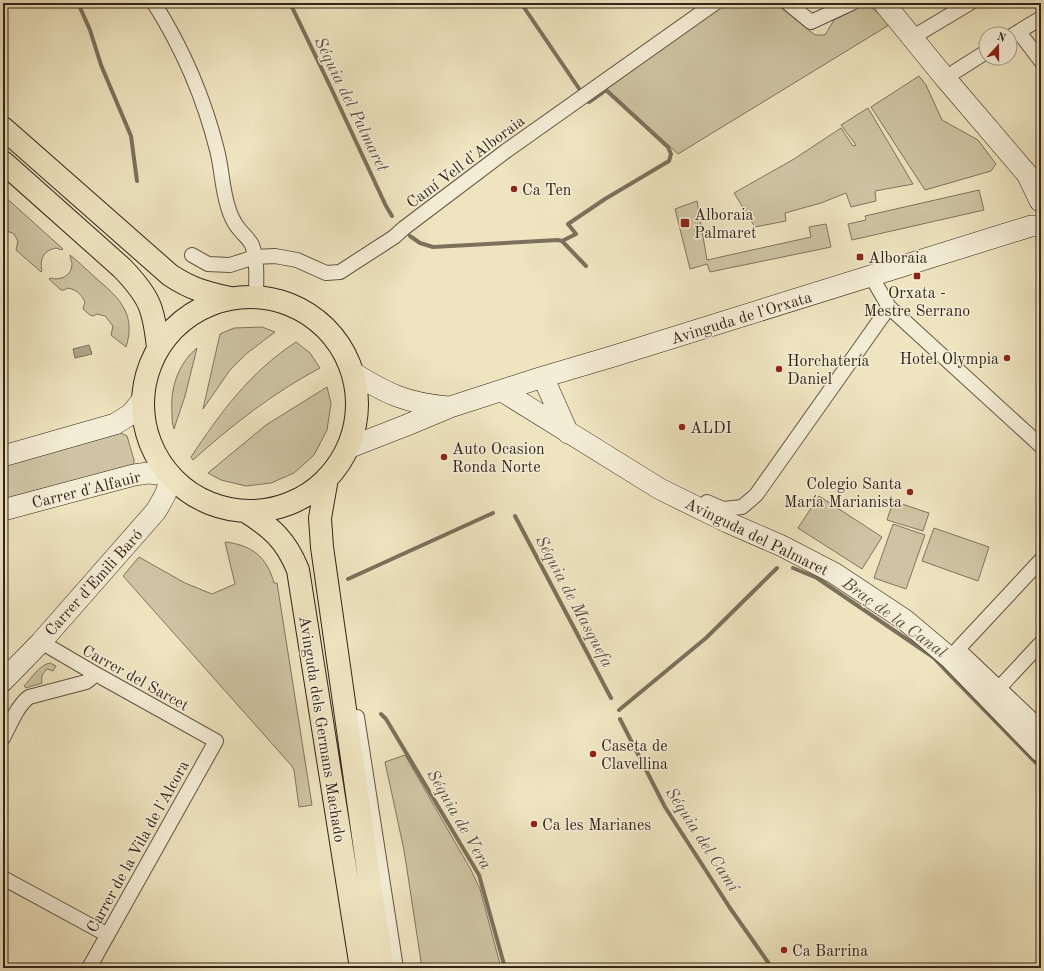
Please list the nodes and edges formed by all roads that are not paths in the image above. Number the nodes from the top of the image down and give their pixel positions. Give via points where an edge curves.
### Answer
1 (154, 3) edge
2 (715, 3) edge
3 (788, 3) edge
4 (852, 3) edge
5 (884, 3) edge
6 (970, 3) edge
7 (1041, 18) edge
8 (1018, 32) edge
9 (913, 37) junction
10 (1018, 39) edge
11 (978, 57) edge
12 (1041, 61) edge
13 (945, 78) junction
14 (3, 128) edge
15 (3, 162) edge
16 (1034, 176) edge
17 (1039, 212) edge
18 (192, 255) dead end
19 (255, 257) junction
20 (871, 276) junction
21 (256, 297) junction
22 (230, 298) junction
23 (889, 307) junction
24 (158, 348) junction
25 (352, 372) junction
26 (543, 377) junction
27 (502, 391) junction
28 (142, 399) junction
29 (450, 407) junction
30 (568, 433) junction
31 (1041, 446) edge
32 (348, 448) junction
33 (3, 456) edge
34 (170, 475) junction
35 (327, 478) junction
36 (660, 489) junction
37 (3, 510) edge
38 (245, 510) junction
39 (1041, 560) edge
40 (326, 575) junction
41 (41, 642) junction
42 (1041, 643) edge
43 (94, 673) junction
44 (3, 681) edge
45 (999, 688) junction
46 (1040, 725) edge
47 (3, 738) edge
48 (216, 740) joint
49 (1041, 752) edge
50 (3, 878) edge
51 (106, 934) junction
52 (89, 968) edge
53 (361, 968) edge
54 (383, 968) edge
55 (396, 968) edge

1 - 19 street via 170,28 189,68 208,117 228,208 238,228 252,245
2 - 19 street, Camí Vell d'Alboraia via 506,151 394,237 340,272 326,272 297,260 275,256
3 - 4 street via 811,22
5 - 9 main road
6 - 9 street
7 - 8 street
9 - 13 main road
10 - 12 street
11 - 13 street
13 - 16 main road
14 - 22 main road via 170,275 199,291
15 - 24 main road via 136,282 152,309
16 - 17 main road
17 - 20 main road, Avinguda de l'Orxata
18 - 19 street, Camí Vell d'Alboraia via 208,264 230,265
19 - 21 street
20 - 23 street
20 - 26 main road, Avinguda de l'Orxata
21 - 22 main road
21 - 25 main road via 280,301 300,309 317,321 344,353
22 - 24 main road via 192,314 169,333
23 - 31 street
23 - 36 street via 756,495 742,507 723,509 693,496
24 - 28 main road via 147,372
25 - 29 main road, Avinguda de l'Orxata via 376,388 407,401
25 - 32 main road via 357,410
26 - 27 main road, Avinguda de l'Orxata
26 - 30 main road
27 - 29 main road, Avinguda de l'Orxata
27 - 30 main road, Avinguda del Palmaret
28 - 33 main road via 131,414 115,424
28 - 34 main road via 146,431 151,446
29 - 32 main road, Avinguda de l'Orxata
30 - 36 main road, Avinguda del Palmaret
32 - 35 main road
34 - 37 main road, Carrer d'Alfauir via 134,475
34 - 38 main road via 192,494 209,502 226,508
34 - 41 main road, Carrer d'Emili Baró via 169,487 156,511
35 - 38 main road via 298,500 263,510
35 - 40 main road, Avinguda dels Germans Machado via 320,518
36 - 49 main road, Avinguda del Palmaret via 834,573 905,620 950,658
38 - 53 main road, Avinguda dels Germans Machado via 277,533 298,570
39 - 45 street via 958,649
40 - 54 main road, Avinguda dels Germans Machado
40 - 55 street, Avinguda dels Germans Machado via 344,632
41 - 43 street, Carrer del Sarcet
41 - 44 main road, Carrer d'Emili Baró
42 - 45 street
43 - 47 street via 86,682 29,697 20,707
43 - 48 street, Carrer del Sarcet
45 - 46 street
48 - 51 street, Carrer de la Vila de l'Alcora
50 - 51 street
51 - 52 street, Carrer de la Vila de l'Alcora

